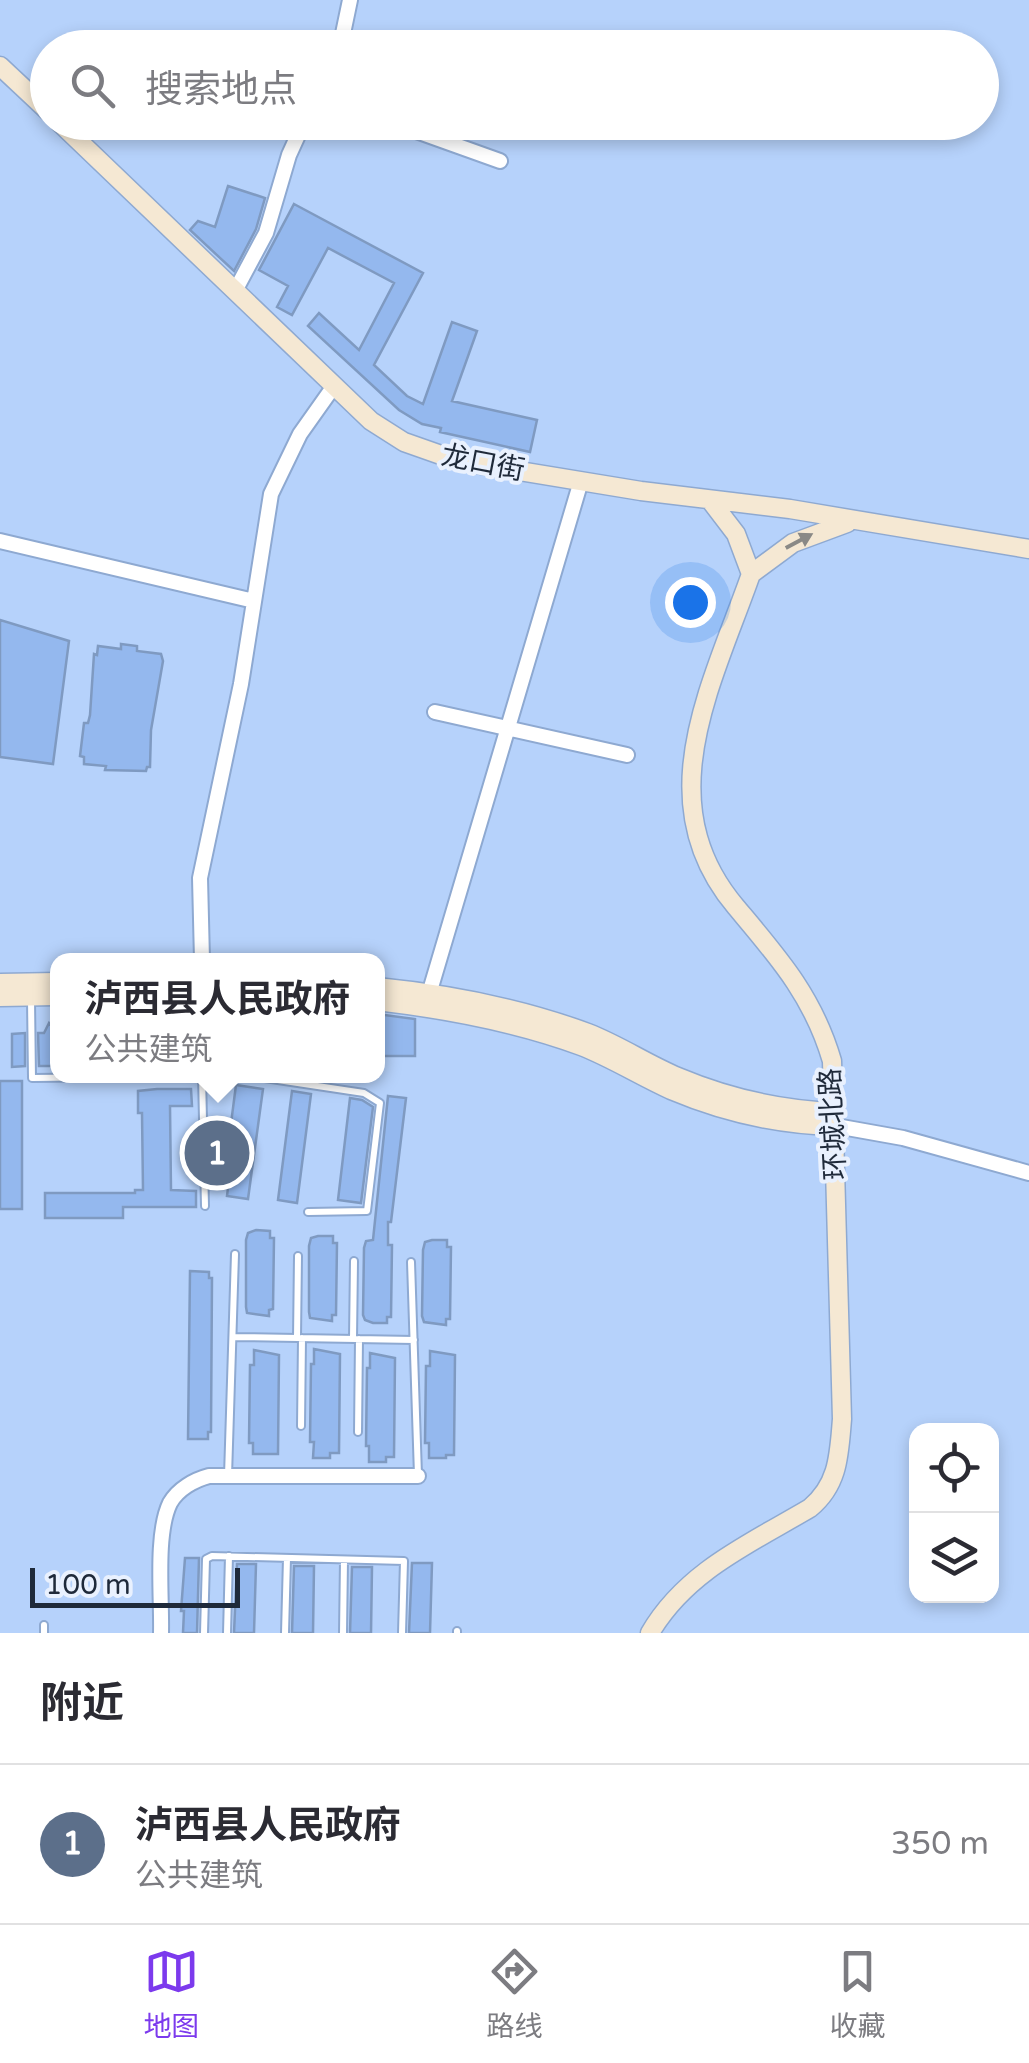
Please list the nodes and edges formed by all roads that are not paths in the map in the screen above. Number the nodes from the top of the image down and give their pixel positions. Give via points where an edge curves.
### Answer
1 (350, 0) edge
2 (344, 30) edge
3 (0, 66) edge
4 (30, 94) edge
5 (78, 140) edge
6 (296, 140) edge
7 (441, 140) edge
8 (500, 161) dead end
9 (235, 291) junction
10 (334, 386) junction
11 (581, 481) junction
12 (710, 500) junction
13 (854, 521) junction
14 (0, 541) edge
15 (1029, 549) edge
16 (751, 574) junction
17 (254, 601) junction
18 (435, 712) dead end
19 (510, 729) junction
20 (627, 755) dead end
21 (202, 953) edge
22 (0, 982) edge
23 (50, 982) edge
24 (385, 988) edge
25 (429, 994) junction
26 (50, 996) edge
27 (0, 997) edge
28 (30, 997) junction
29 (385, 1003) edge
30 (50, 1078) edge
31 (202, 1083) edge
32 (298, 1083) edge
33 (836, 1119) junction
34 (1029, 1173) edge
35 (205, 1206) dead end
36 (308, 1212) dead end
37 (236, 1254) dead end
38 (298, 1256) dead end
39 (354, 1261) dead end
40 (412, 1262) dead end
41 (234, 1337) junction
42 (300, 1338) junction
43 (356, 1339) junction
44 (414, 1340) junction
45 (301, 1426) dead end
46 (358, 1432) dead end
47 (228, 1476) junction
48 (418, 1476) joint
49 (229, 1556) junction
50 (286, 1558) junction
51 (344, 1560) junction
52 (161, 1633) edge
53 (204, 1633) edge
54 (227, 1633) edge
55 (285, 1633) edge
56 (343, 1633) edge
57 (402, 1633) edge
58 (650, 1633) edge

1 - 2 street
3 - 4 main road
5 - 9 main road, 龙口街
6 - 9 street via 266,233
7 - 8 street
9 - 10 main road, 龙口街
10 - 11 main road, 龙口街 via 371,420 422,450
10 - 17 street via 300,434 271,494
11 - 12 main road, 龙口街
11 - 19 street
12 - 13 main road, 龙口街
12 - 16 main road via 736,534
13 - 15 main road, 龙口街
16 -> 13 main road via 808,536
14 - 17 street
16 - 33 main road, 环城北路 via 708,696 690,773 691,816 718,884 816,1014 832,1062
17 - 21 street via 200,878
18 - 19 street
19 - 20 street
19 - 25 street
22 - 23 main road
24 - 25 main road
25 - 33 main road via 566,1026 718,1092
26 - 28 main road
27 - 28 main road
28 - 30 lane via 32,1078
29 - 33 main road via 562,1040 741,1114 796,1124
31 - 35 lane
32 - 36 lane via 364,1093 380,1103 367,1211
33 - 34 street
33 - 58 main road, 环城北路 via 842,1419 834,1478 810,1508 696,1577
37 - 41 lane
38 - 42 lane
39 - 43 lane
40 - 44 lane
41 - 42 lane
41 - 47 lane
42 - 43 lane
42 - 45 lane
43 - 44 lane
43 - 46 lane
44 - 48 lane
47 - 48 street
47 - 52 street via 201,1478 170,1503 163,1524
49 - 50 lane
49 - 53 lane via 206,1559
49 - 54 lane
50 - 51 lane
50 - 55 lane
51 - 56 lane
51 - 57 lane via 404,1561

